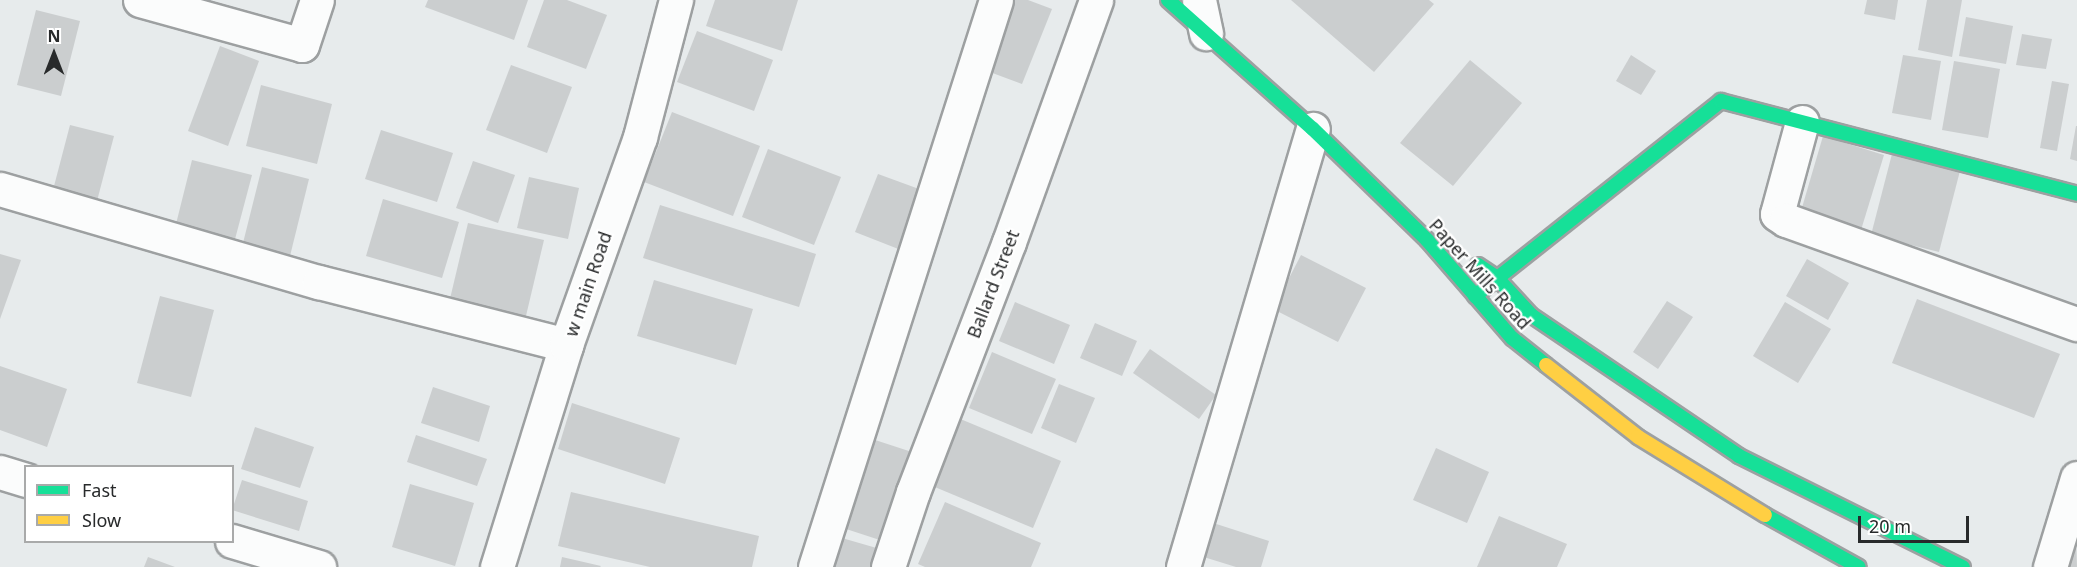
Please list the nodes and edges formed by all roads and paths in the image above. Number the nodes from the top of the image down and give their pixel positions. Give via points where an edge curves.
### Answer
1 (140, 0) edge
2 (317, 0) edge
3 (676, 0) edge
4 (996, 0) edge
5 (1096, 0) edge
6 (1168, 0) edge
7 (1199, 0) edge
8 (1206, 33) junction
9 (1802, 122) junction
10 (1313, 129) junction
11 (0, 189) edge
12 (2077, 194) edge
13 (1427, 240) junction
14 (1497, 278) junction
15 (1475, 296) junction
16 (2077, 324) edge
17 (566, 345) junction
18 (0, 472) edge
19 (2077, 478) edge
20 (24, 479) edge
21 (234, 542) edge
22 (319, 567) edge
23 (497, 567) edge
24 (815, 567) edge
25 (888, 567) edge
26 (1183, 567) edge
27 (1859, 567) edge
28 (1963, 567) edge
29 (2050, 567) edge

1 - 2 street via 302,45
3 - 17 street, w main Road via 640,137
4 - 24 street
5 - 25 street, Ballard Street
6 - 8 main road, Paper Mills Road
7 - 8 street
8 - 10 main road, Paper Mills Road
9 - 12 main road
9 - 14 main road via 1721,101
9 - 16 street via 1777,214
10 - 13 main road, Paper Mills Road
10 - 26 street
11 - 17 street via 319,282
13 - 14 main road
13 - 15 main road, Paper Mills Road
14 - 15 main road
14 - 28 main road via 1531,315 1739,456
15 - 27 main road, Paper Mills Road via 1512,338 1638,437
17 - 23 street, w main Road
18 - 20 street
19 - 29 street
21 - 22 street

